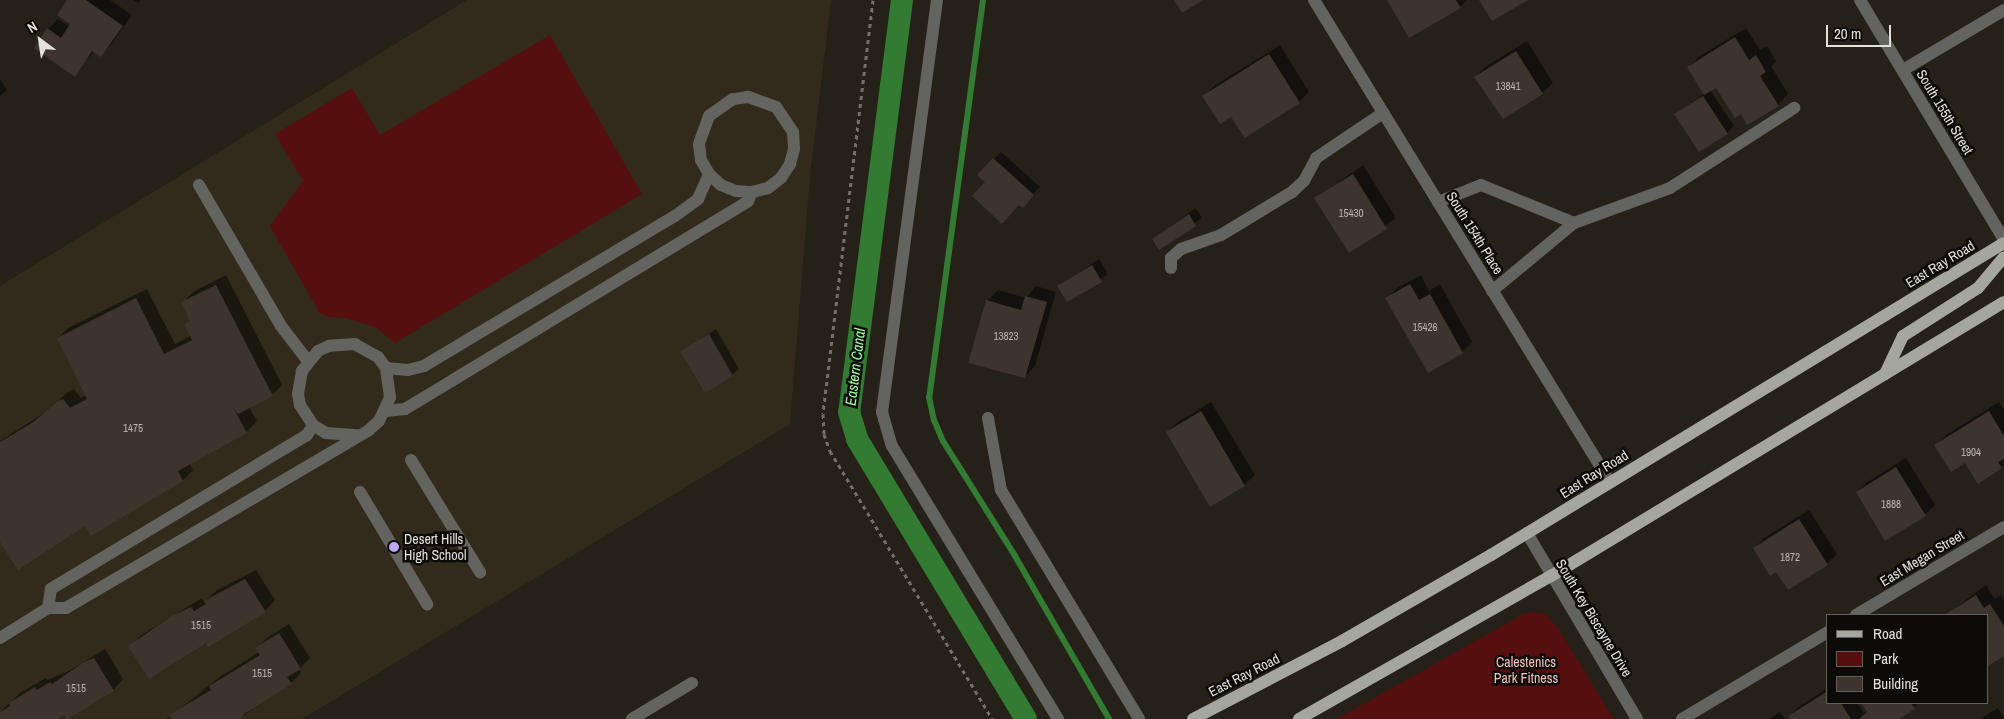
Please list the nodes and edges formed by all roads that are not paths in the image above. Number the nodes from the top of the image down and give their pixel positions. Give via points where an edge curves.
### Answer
1 (937, 0) edge
2 (1314, 0) edge
3 (1860, 0) edge
4 (2004, 10) edge
5 (1903, 70) junction
6 (1794, 108) dead end
7 (1383, 113) junction
8 (709, 174) junction
9 (199, 185) dead end
10 (752, 192) junction
11 (1438, 202) junction
12 (1574, 223) junction
13 (2004, 241) edge
14 (2004, 257) edge
15 (1171, 268) dead end
16 (1492, 291) junction
17 (2004, 302) edge
18 (308, 360) junction
19 (386, 368) junction
20 (1885, 374) junction
21 (386, 410) junction
22 (988, 418) dead end
23 (313, 425) junction
24 (357, 435) junction
25 (411, 460) dead end
26 (1610, 482) junction
27 (360, 492) dead end
28 (2004, 527) edge
29 (1527, 533) junction
30 (480, 572) dead end
31 (1551, 576) junction
32 (427, 604) dead end
33 (48, 608) junction
34 (1858, 614) edge
35 (1826, 633) edge
36 (0, 638) edge
37 (692, 683) dead end
38 (632, 719) edge
39 (1058, 719) edge
40 (1139, 719) edge
41 (1193, 719) edge
42 (1298, 719) edge
43 (1637, 719) edge
44 (1682, 719) edge

1 - 39 street via 882,412 892,446
2 - 7 street, South 154th Place
3 - 5 street, South 155th Street
4 - 5 street
5 - 13 street, South 155th Street
6 - 12 street via 1670,188
7 - 11 street, South 154th Place
7 - 15 street via 1316,158 1304,181 1292,192 1222,235 1181,249 1171,258
8 - 10 street via 721,185 736,191
8 - 10 street via 699,144 708,116 733,99 762,100 776,107 786,118 793,132 794,149 781,178 768,188
8 - 19 street via 698,199 667,221 424,366 408,370
9 - 18 street via 281,326
10 - 21 street via 748,201 453,380 404,409
11 - 12 street via 1480,185
11 - 16 street, South 154th Place
12 - 16 street
13 - 26 main road, East Ray Road
14 - 20 main road via 1978,288 1903,336
16 - 26 street, South 154th Place
17 - 20 main road
18 - 19 street via 329,346 356,344 378,357
18 - 23 street via 298,382 298,394 305,416
19 - 21 street via 390,382
20 - 31 main road
21 - 24 street via 379,421
22 - 40 street via 1001,490
23 - 24 street via 326,433
23 - 33 street via 307,435 51,589
24 - 33 street via 66,608
25 - 30 street
26 - 29 main road, East Ray Road
27 - 32 street
28 - 34 street, East Megan Street
29 - 31 street, South Key Biscayne Drive
29 - 41 main road, East Ray Road via 1342,641
31 - 42 main road
31 - 43 street, South Key Biscayne Drive
33 - 36 street
35 - 44 street
37 - 38 street

